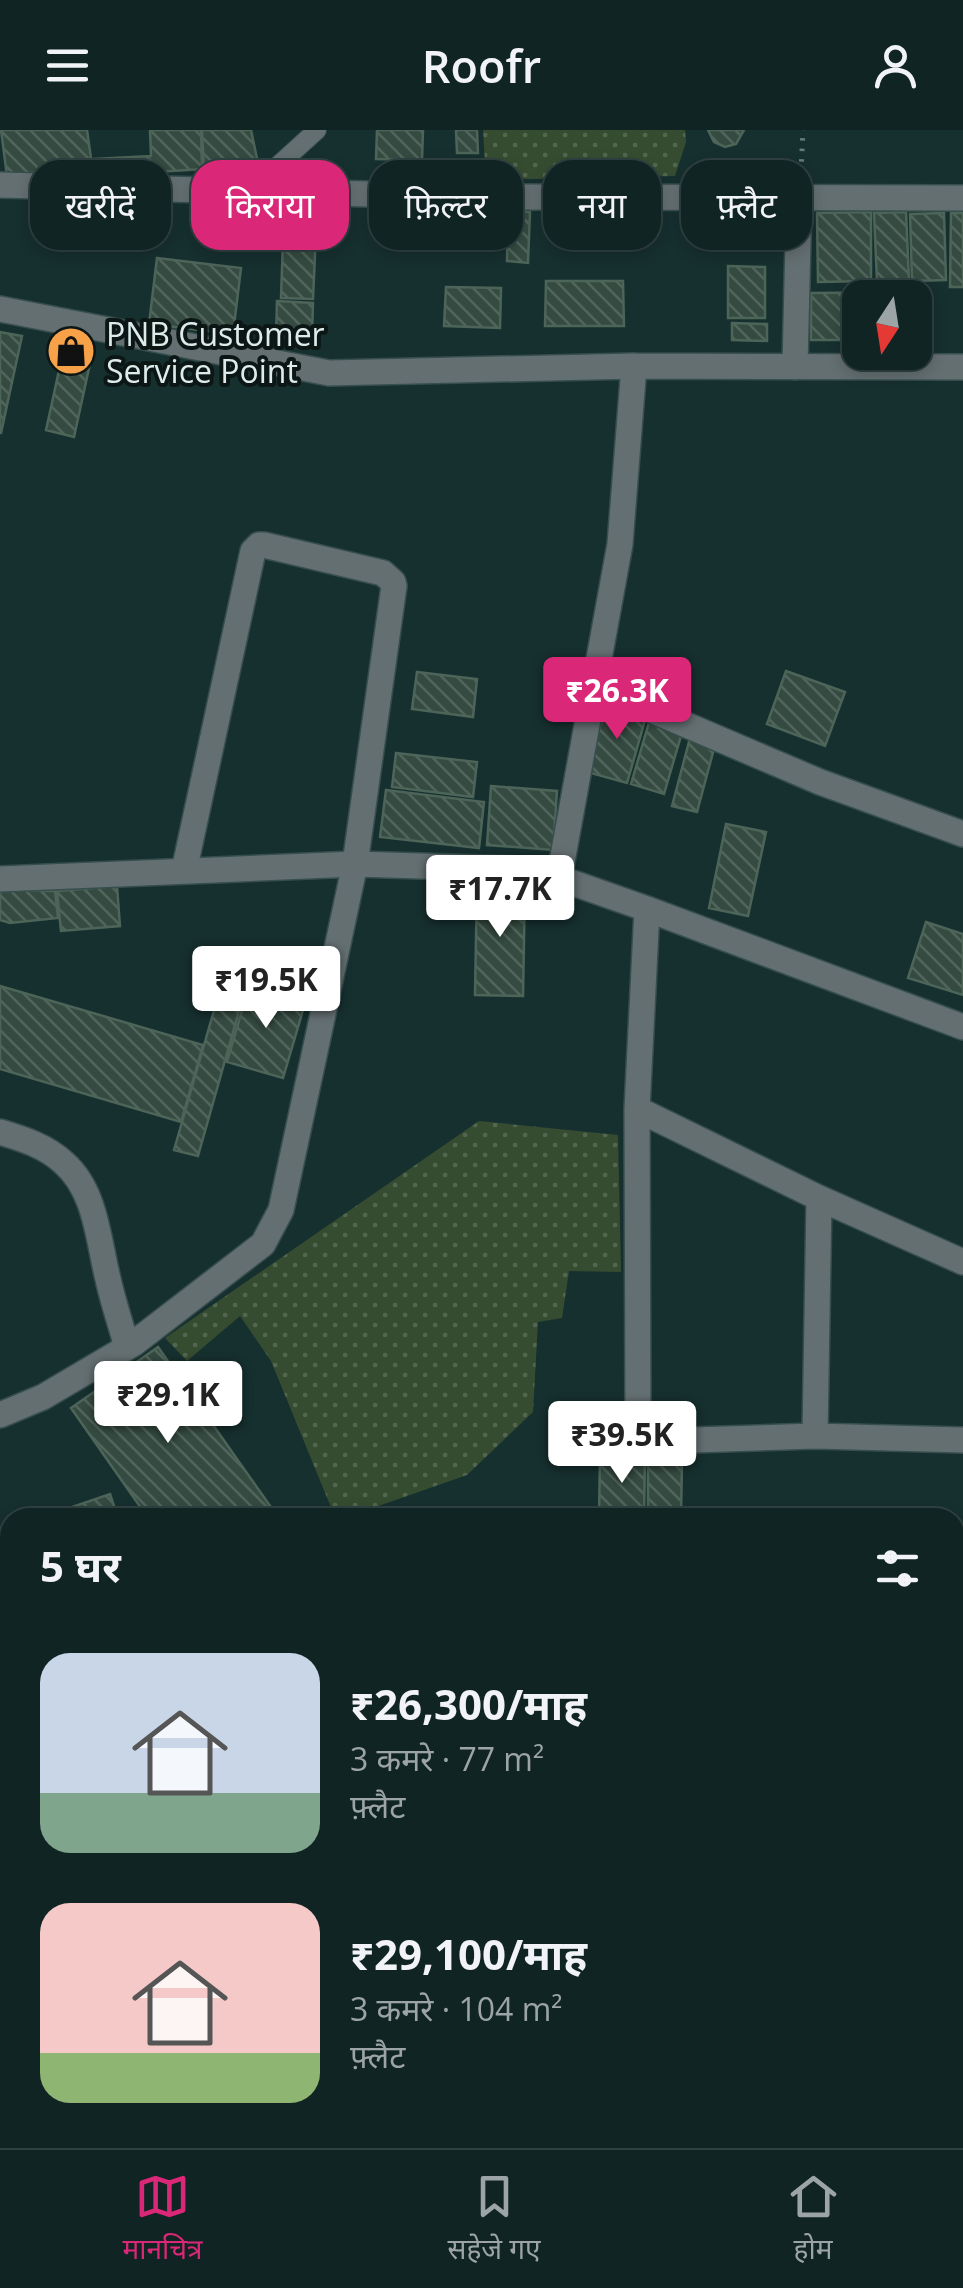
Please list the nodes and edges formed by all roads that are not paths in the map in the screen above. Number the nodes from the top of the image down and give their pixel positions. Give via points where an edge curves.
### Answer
1 (317, 130) edge
2 (284, 160) edge
3 (0, 185) edge
4 (191, 189) edge
5 (349, 193) edge
6 (681, 198) edge
7 (812, 198) edge
8 (963, 198) edge
9 (799, 250) edge
10 (0, 309) edge
11 (634, 366) junction
12 (796, 367) junction
13 (963, 367) edge
14 (596, 686) junction
15 (963, 834) edge
16 (356, 864) junction
17 (184, 871) junction
18 (560, 878) junction
19 (0, 879) edge
20 (647, 909) junction
21 (963, 1027) edge
22 (637, 1109) junction
23 (0, 1132) edge
24 (819, 1198) junction
25 (963, 1262) edge
26 (127, 1348) junction
27 (0, 1415) edge
28 (815, 1436) junction
29 (963, 1440) edge

1 - 2 lane
3 - 4 street
5 - 6 street
7 - 8 street
9 - 12 street
10 - 11 street via 329,372
11 - 12 street
11 - 14 street via 620,544
12 - 13 street
14 - 15 street via 820,782
14 - 18 street
16 - 17 street
16 - 17 street via 393,582 383,572 259,545
16 - 18 street via 516,869
16 - 26 street via 281,1210 263,1244
17 - 19 street
18 - 20 street
20 - 21 street
20 - 22 street
22 - 24 street
22 - 28 street via 640,1432 662,1441
23 - 26 street via 50,1152 81,1182
24 - 25 street
24 - 28 street
26 - 27 street
28 - 29 street

